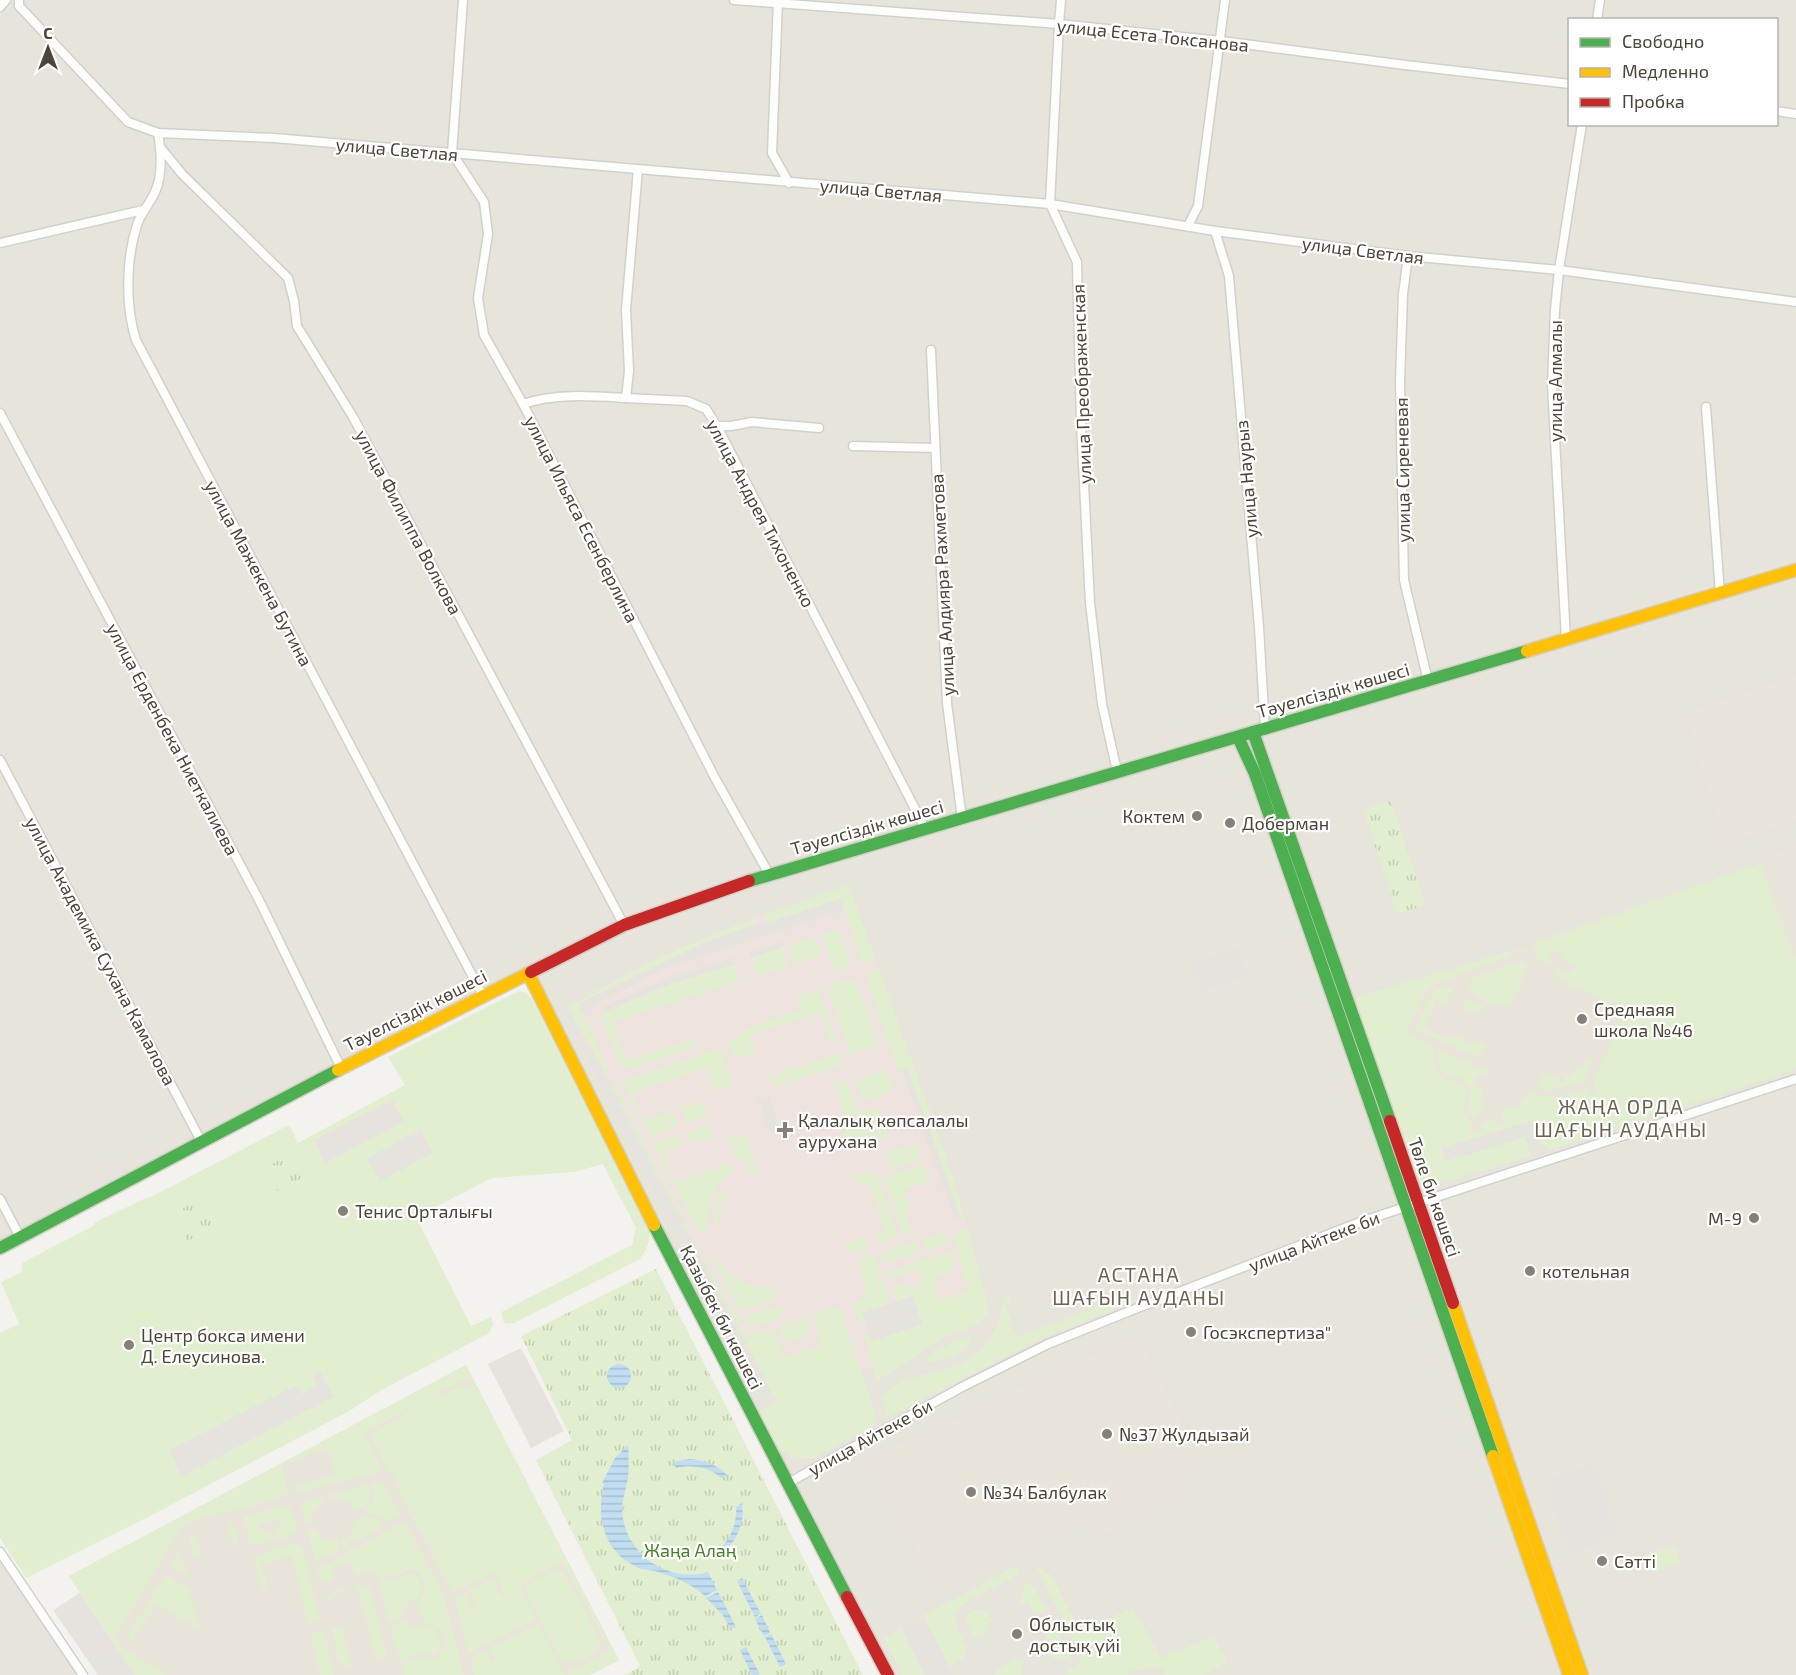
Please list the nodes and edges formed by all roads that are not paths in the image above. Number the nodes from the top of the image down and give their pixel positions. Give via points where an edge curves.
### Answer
1 (6, 0) edge
2 (19, 0) edge
3 (464, 0) edge
4 (734, 0) edge
5 (1061, 0) edge
6 (1226, 0) edge
7 (1600, 0) edge
8 (778, 2) edge
9 (0, 7) edge
10 (1597, 18) edge
11 (1059, 24) junction
12 (1221, 41) junction
13 (1568, 84) edge
14 (1778, 111) edge
15 (1796, 114) edge
16 (1582, 126) edge
17 (158, 133) junction
18 (160, 147) junction
19 (452, 153) junction
20 (638, 170) junction
21 (789, 183) junction
22 (1050, 204) junction
23 (143, 210) junction
24 (1188, 226) junction
25 (1215, 231) junction
26 (0, 243) edge
27 (1408, 256) junction
28 (1559, 270) junction
29 (1796, 302) edge
30 (931, 350) dead end
31 (626, 398) junction
32 (523, 404) junction
33 (1706, 407) dead end
34 (0, 413) edge
35 (717, 426) junction
36 (819, 428) dead end
37 (853, 446) dead end
38 (935, 448) junction
39 (1796, 570) edge
40 (1720, 592) junction
41 (1566, 639) junction
42 (1428, 681) junction
43 (1259, 730) junction
44 (1238, 737) junction
45 (0, 760) edge
46 (1117, 771) junction
47 (962, 819) junction
48 (926, 830) junction
49 (769, 874) junction
50 (624, 925) junction
51 (528, 973) junction
52 (483, 996) junction
53 (341, 1068) junction
54 (1796, 1079) edge
55 (201, 1142) junction
56 (0, 1199) edge
57 (1412, 1205) junction
58 (20, 1237) junction
59 (0, 1248) edge
60 (788, 1482) junction
61 (0, 1552) edge
62 (83, 1675) edge
63 (888, 1675) edge
64 (1569, 1675) edge
65 (1582, 1675) edge

1 - 9 street
2 - 17 street, улица Светлая via 19,6 128,122
3 - 19 street
4 - 8 street, улица Есета Токсанова
5 - 11 street, улица Преображенская
6 - 12 street
7 - 10 street
8 - 11 street, улица Есета Токсанова
8 - 21 street via 772,153
11 - 12 street, улица Есета Токсанова
11 - 22 street, улица Преображенская
12 - 13 street, улица Есета Токсанова
12 - 24 street via 1197,206
14 - 15 street
16 - 28 street, улица Алмалы
17 - 18 street, улица Мажекена Бутина
17 - 19 street, улица Светлая
18 - 23 street, улица Мажекена Бутина via 158,183
18 - 50 street, улица Филиппа Волкова via 182,174 288,278 297,326 353,417
19 - 20 street, улица Светлая
19 - 32 street, улица Ильяса Есенберлина via 484,202 488,234 478,298 484,335
20 - 21 street, улица Светлая
20 - 31 street via 626,310
21 - 22 street, улица Светлая
22 - 24 street, улица Светлая
22 - 46 street, улица Преображенская via 1077,262 1090,603 1102,704
23 - 26 street
23 - 52 street, улица Мажекена Бутина via 134,237 128,300 136,340
24 - 25 street, улица Светлая
25 - 27 street, улица Светлая
25 - 43 street, улица Наурыз via 1229,276 1259,627
27 - 28 street, улица Светлая
27 - 42 street, улица Сиреневая via 1400,381 1404,580
28 - 29 street, улица Светлая
28 - 41 street, улица Алмалы via 1552,385
30 - 38 street, улица Алдияра Рахметова
31 - 32 street, улица Андрея Тихоненко via 540,398
31 - 35 street, улица Андрея Тихоненко via 687,401 706,409
32 - 49 street, улица Ильяса Есенберлина via 715,778
33 - 40 street
34 - 53 street, улица Ерденбека Ниеткалиева via 260,902
35 - 36 street via 752,422
35 - 48 street, улица Андрея Тихоненко
37 - 38 street
38 - 47 street, улица Алдияра Рахметова via 947,703
39 - 40 main road, Тәуелсіздік көшесі
40 - 41 main road, Тәуелсіздік көшесі
41 - 42 main road, Тәуелсіздік көшесі
42 - 43 main road, Тәуелсіздік көшесі
43 - 44 main road, Тәуелсіздік көшесі
43 - 57 main road, Төле би көшесі via 1274,788
44 - 46 main road, Тәуелсіздік көшесі
44 - 57 main road, Төле би көшесі via 1255,774
45 - 55 street, улица Академика Сухана Камалова
46 - 47 main road, Тәуелсіздік көшесі
47 - 48 main road, Тәуелсіздік көшесі
48 - 49 main road, Тәуелсіздік көшесі
49 - 50 main road, Тәуелсіздік көшесі
50 - 51 main road, Тәуелсіздік көшесі
51 - 52 main road, Тәуелсіздік көшесі
51 - 60 main road, Қазыбек би көшесі
52 - 53 main road, Тәуелсіздік көшесі
53 - 55 main road, Тәуелсіздік көшесі
54 - 57 street, улица Айтеке би
55 - 58 main road, Тәуелсіздік көшесі
56 - 58 street
57 - 60 street, улица Айтеке би via 1048,1344
57 - 64 main road, Төле би көшесі
57 - 65 main road, Төле би көшесі
58 - 59 main road, Тәуелсіздік көшесі
60 - 63 main road, Қазыбек би көшесі
61 - 62 street

